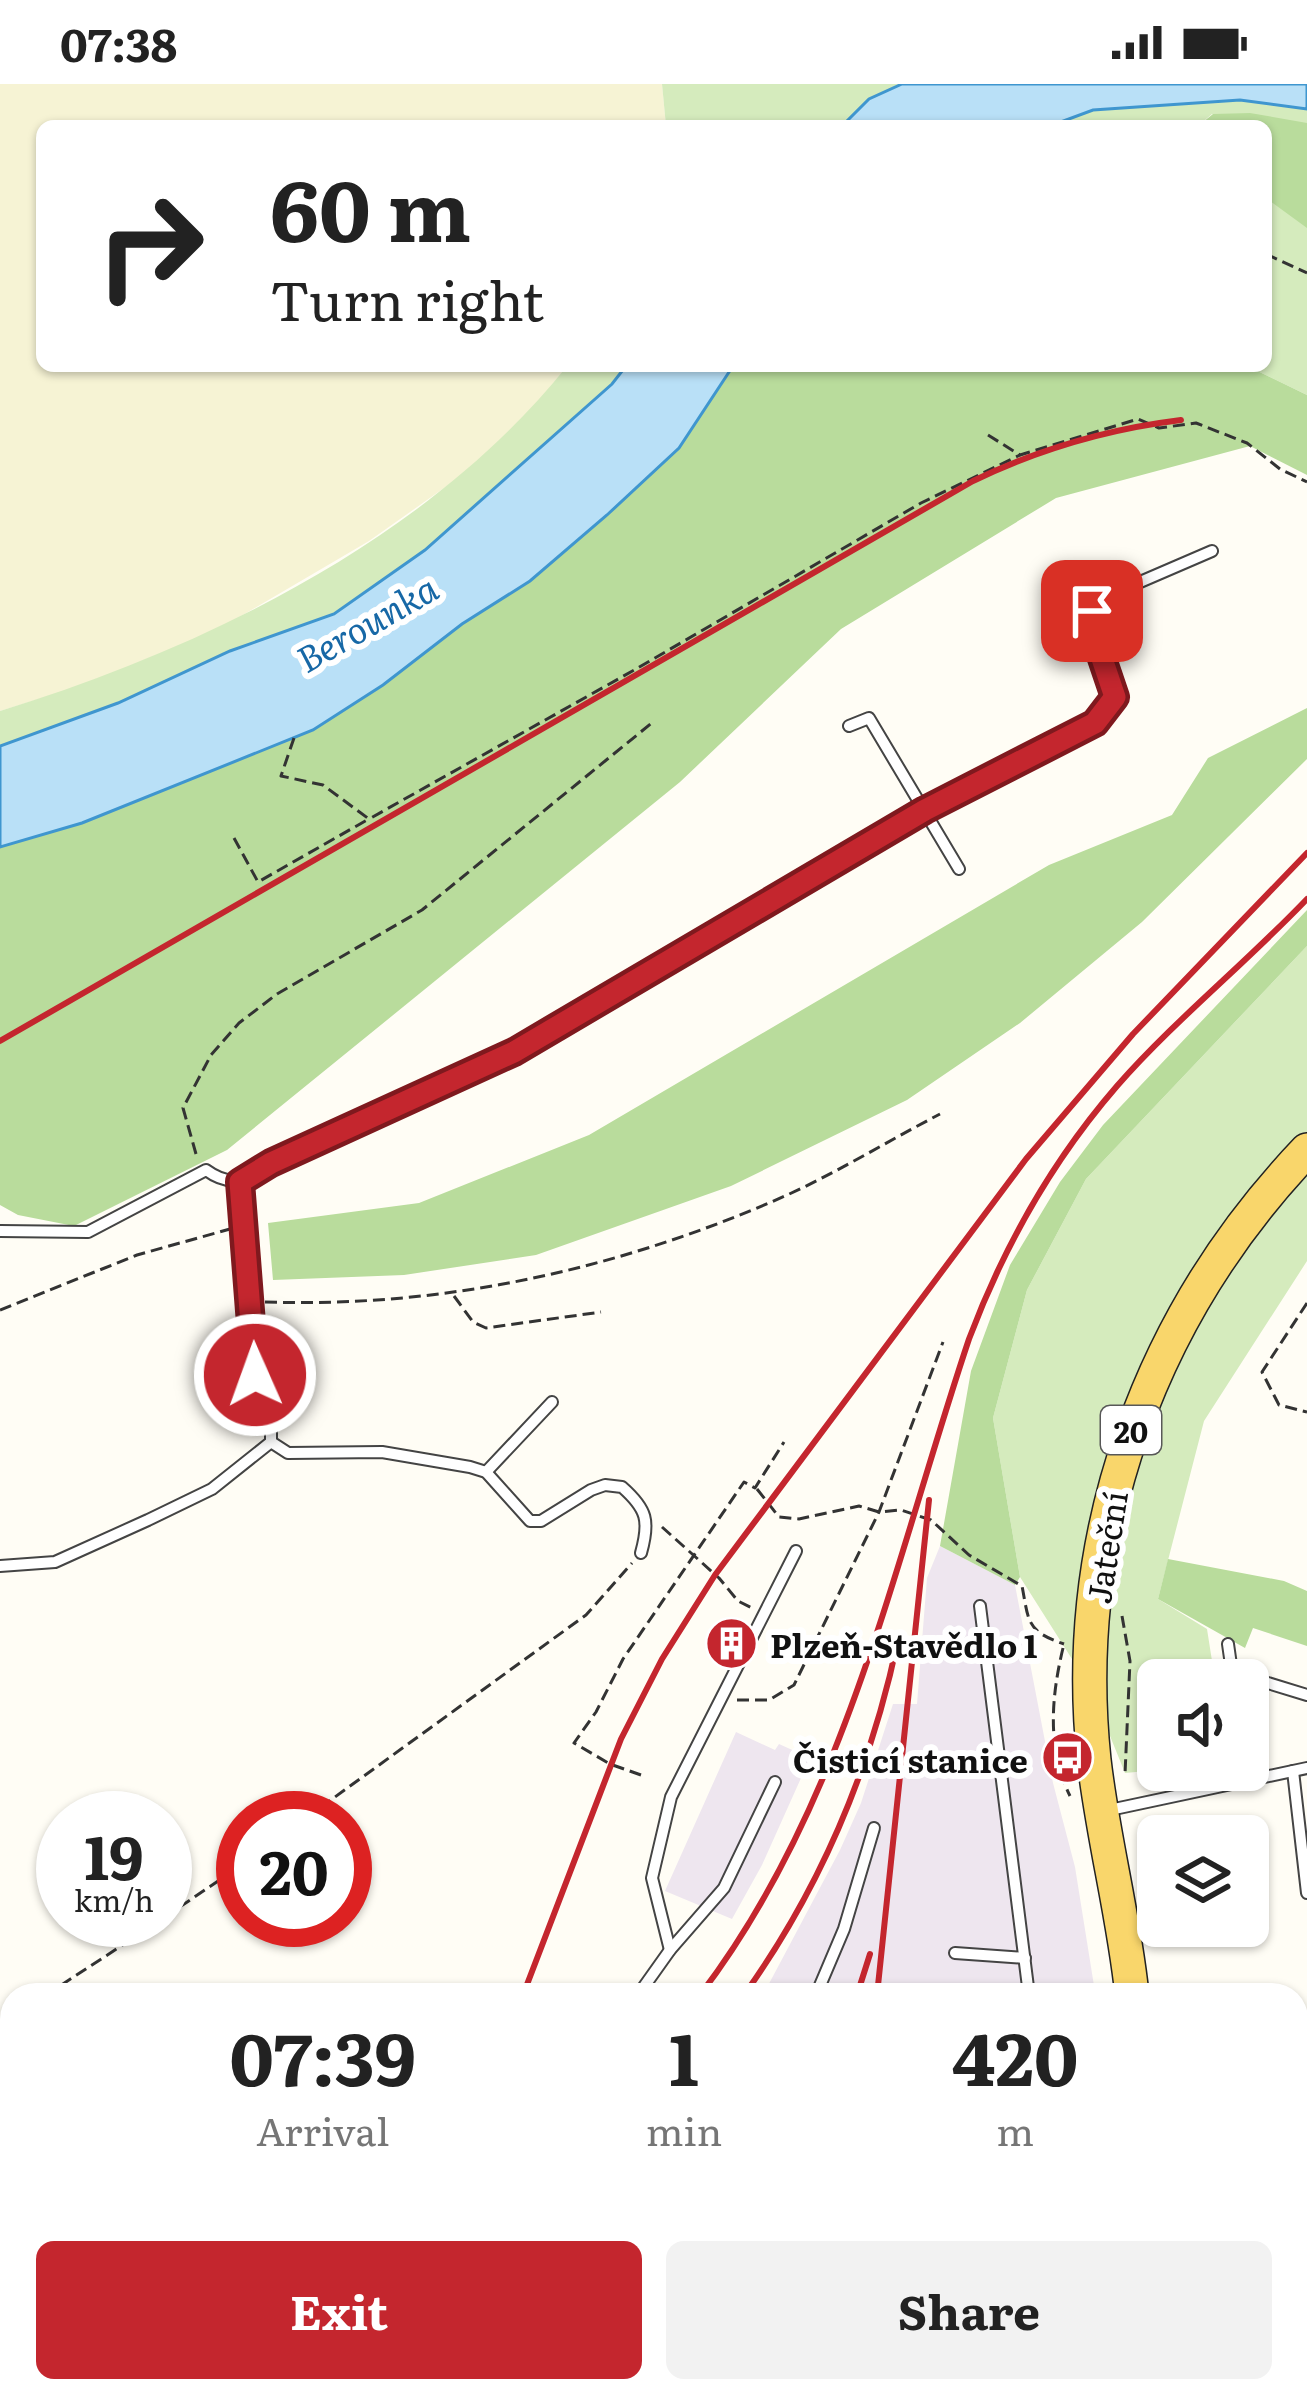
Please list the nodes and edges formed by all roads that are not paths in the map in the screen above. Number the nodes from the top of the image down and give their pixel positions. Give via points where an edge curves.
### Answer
1 (1212, 551) dead end
2 (849, 726) dead end
3 (925, 810) junction
4 (959, 869) dead end
5 (1307, 1150) edge
6 (240, 1182) junction
7 (0, 1231) edge
8 (552, 1402) dead end
9 (271, 1442) junction
10 (486, 1472) junction
11 (796, 1551) dead end
12 (641, 1553) road end
13 (0, 1566) edge
14 (980, 1606) dead end
15 (1228, 1644) dead end
16 (1307, 1695) edge
17 (1307, 1768) edge
18 (1293, 1771) junction
19 (775, 1782) dead end
20 (1114, 1810) junction
21 (874, 1828) dead end
22 (1307, 1893) edge
23 (670, 1950) junction
24 (955, 1953) dead end
25 (1025, 1958) junction
26 (647, 1983) edge
27 (821, 1983) edge
28 (1028, 1983) edge
29 (1131, 1983) edge

1 - 3 lane via 1103,598 1092,611 1115,697 1095,723
2 - 3 lane via 869,718
3 - 4 lane
3 - 6 lane via 514,1052
5 - 20 main road, Jateční / 20 via 1196,1294 1148,1384 1117,1474 1104,1526 1090,1689
6 - 7 lane via 206,1170 88,1232
6 - 9 lane via 255,1375
8 - 10 lane
9 - 10 lane via 288,1453 382,1452
9 - 13 lane via 212,1489 164,1513 56,1562
10 - 12 lane via 530,1521 605,1485 622,1487 646,1515
11 - 23 lane via 670,1797 652,1878
14 - 25 lane
15 - 16 lane via 1232,1672
17 - 18 lane
18 - 20 lane
18 - 22 lane
19 - 23 lane via 724,1888
20 - 29 main road, Jateční / 20
21 - 27 lane
23 - 26 lane
24 - 25 lane
25 - 28 lane

